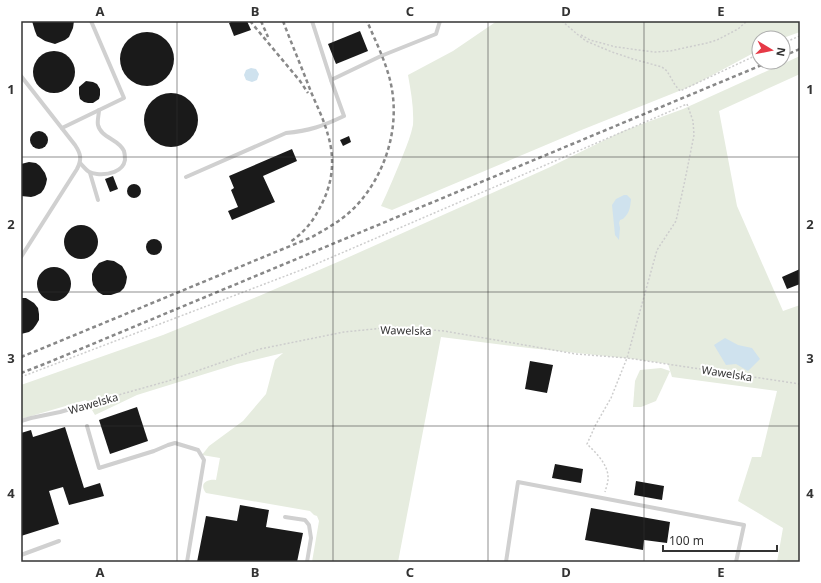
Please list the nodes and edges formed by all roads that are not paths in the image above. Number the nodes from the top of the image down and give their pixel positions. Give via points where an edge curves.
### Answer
1 (91, 21) edge
2 (312, 21) edge
3 (440, 21) edge
4 (21, 76) edge
5 (331, 80) junction
6 (99, 110) junction
7 (62, 128) junction
8 (80, 163) junction
9 (90, 173) junction
10 (186, 177) dead end
11 (98, 200) dead end
12 (21, 257) edge
13 (98, 401) road end
14 (21, 421) edge
15 (87, 426) dead end
16 (285, 517) dead end
17 (59, 541) dead end
18 (21, 555) edge
19 (187, 562) edge
20 (307, 562) edge
21 (506, 562) edge
22 (736, 562) edge

1 - 6 lane via 124,98
2 - 5 lane
3 - 5 lane via 436,34
4 - 7 lane
5 - 10 lane via 344,116 311,130 286,133
6 - 7 lane
6 - 9 lane via 98,125 102,132 120,145 125,155 124,163 121,169 112,173
7 - 8 lane via 79,150
8 - 9 lane
8 - 12 lane
9 - 11 lane
13 - 14 lane, Wawelska
15 - 19 lane via 99,468 154,451 168,444 175,443 198,450 204,460
16 - 20 lane via 305,520 309,526 311,538
17 - 18 lane
21 - 22 lane via 518,482 744,525

